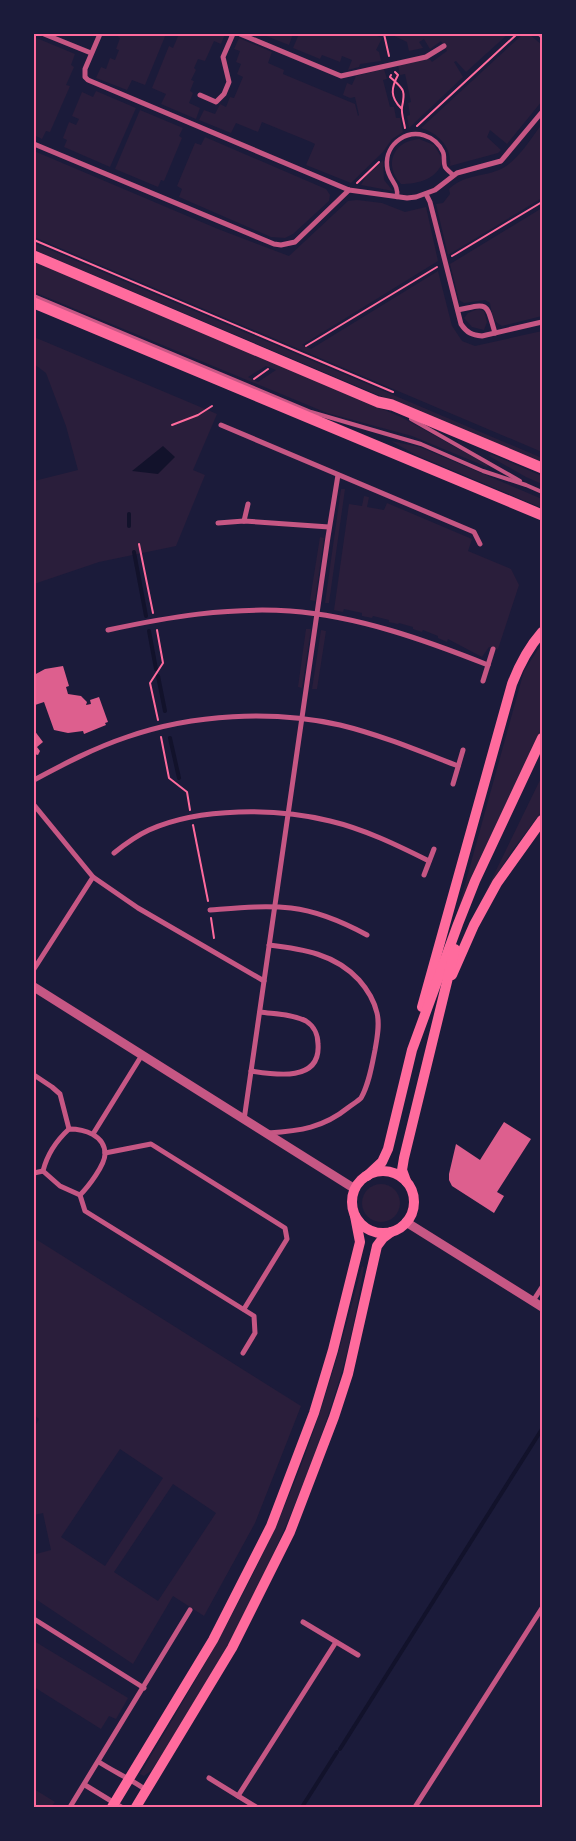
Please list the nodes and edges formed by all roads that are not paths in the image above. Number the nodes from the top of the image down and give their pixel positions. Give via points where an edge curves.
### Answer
1 (44, 34) edge
2 (100, 34) edge
3 (233, 34) edge
4 (240, 34) edge
5 (444, 46) dead end
6 (91, 53) junction
7 (200, 95) dead end
8 (542, 112) edge
9 (34, 144) edge
10 (453, 176) junction
11 (350, 190) junction
12 (426, 194) junction
13 (397, 197) junction
14 (34, 256) edge
15 (34, 296) edge
16 (34, 303) edge
17 (458, 310) junction
18 (542, 322) edge
19 (495, 333) junction
20 (378, 402) junction
21 (221, 425) dead end
22 (542, 468) edge
23 (338, 475) junction
24 (526, 485) junction
25 (542, 492) edge
26 (248, 504) dead end
27 (542, 515) edge
28 (244, 521) junction
29 (218, 523) dead end
30 (330, 527) junction
31 (480, 544) dead end
32 (318, 614) junction
33 (108, 630) dead end
34 (542, 632) edge
35 (493, 649) dead end
36 (488, 665) junction
37 (483, 681) dead end
38 (302, 719) junction
39 (542, 738) edge
40 (462, 750) dead end
41 (542, 753) edge
42 (458, 766) junction
43 (34, 780) edge
44 (454, 784) dead end
45 (34, 805) edge
46 (288, 814) junction
47 (542, 820) edge
48 (434, 849) dead end
49 (114, 853) dead end
50 (429, 861) junction
51 (424, 875) dead end
52 (93, 877) junction
53 (275, 907) junction
54 (210, 910) road end
55 (367, 935) dead end
56 (270, 945) junction
57 (34, 969) edge
58 (264, 980) junction
59 (34, 987) edge
60 (445, 989) junction
61 (260, 1012) junction
62 (412, 1050) junction
63 (142, 1055) junction
64 (251, 1071) junction
65 (34, 1075) edge
66 (244, 1120) junction
67 (70, 1129) junction
68 (267, 1133) junction
69 (93, 1134) junction
70 (105, 1153) junction
71 (43, 1171) junction
72 (34, 1173) edge
73 (367, 1176) junction
74 (406, 1181) junction
75 (355, 1190) junction
76 (80, 1195) junction
77 (355, 1216) junction
78 (406, 1222) junction
79 (390, 1232) junction
80 (542, 1287) edge
81 (533, 1301) junction
82 (542, 1307) edge
83 (244, 1309) junction
84 (243, 1353) dead end
85 (542, 1608) edge
86 (190, 1610) dead end
87 (34, 1619) edge
88 (303, 1622) dead end
89 (336, 1642) junction
90 (358, 1655) dead end
91 (144, 1688) junction
92 (98, 1762) junction
93 (130, 1778) junction
94 (209, 1778) dead end
95 (85, 1785) junction
96 (146, 1790) junction
97 (238, 1796) junction
98 (116, 1806) edge
99 (70, 1807) edge
100 (136, 1807) edge
101 (256, 1807) edge
102 (415, 1807) edge

1 - 6 street
2 - 6 street
3 - 7 street via 223,57 229,82 224,94 216,102
4 - 5 street via 341,76 426,57
6 - 11 street via 84,73 88,80
8 - 10 street via 501,160
9 - 11 street via 274,244 295,242
10 - 12 street
10 - 13 street via 434,140 422,135 407,135 396,142 388,154 388,170 397,186
11 - 13 street
12 - 13 street
12 - 17 street
14 - 20 main road
15 - 24 lane via 311,412 421,444 483,472
16 - 27 main road
17 - 19 street via 465,330 473,335
17 - 19 street via 485,306
18 - 19 street
20 - 22 main road
20 - 24 lane
21 - 23 street
23 - 30 street
23 - 31 street via 474,532
24 - 25 lane
26 - 28 street
28 - 29 street
28 - 30 street
30 - 32 street
32 - 33 street via 244,610 188,614
32 - 36 street via 392,631
32 - 38 street
34 - 62 main road via 529,647 512,684
35 - 36 street
36 - 37 street
38 - 42 street via 377,735
38 - 43 street via 234,716 159,728 104,745
38 - 46 street
39 - 62 main road via 475,881
40 - 42 street
41 - 60 main road via 480,883 452,958
42 - 44 street
45 - 52 street
46 - 49 street via 247,812 192,817 149,830
46 - 50 street via 356,829
46 - 53 street
47 - 60 main road via 497,883
48 - 50 street
50 - 51 street
52 - 57 street
52 - 58 street via 138,908
53 - 54 street
53 - 55 street via 312,912
53 - 56 street
56 - 58 street
56 - 68 street via 320,954 352,972 372,998 378,1027 374,1058 360,1099 331,1120 315,1127
58 - 61 street
59 - 63 street
60 - 74 main road via 404,1158 402,1170
61 - 64 street
61 - 64 street via 307,1022 318,1037 318,1051 310,1067 300,1073
62 - 73 main road via 388,1149 382,1162
63 - 66 street
63 - 69 street
64 - 66 street
65 - 67 street via 60,1094
66 - 68 street
67 - 69 street
67 - 71 street via 46,1160
68 - 75 street
69 - 70 street via 100,1140
70 - 76 street via 88,1187
70 - 83 street via 151,1144 285,1228 287,1239
71 - 72 street
71 - 76 street via 60,1186
73 - 74 main road via 388,1171
73 - 75 main road
74 - 78 main road via 414,1206
75 - 77 main road via 352,1207
76 - 83 street via 85,1211
77 - 79 main road via 370,1230
77 - 93 main road via 360,1242 334,1350 271,1526 212,1640
78 - 79 main road
78 - 81 street
79 - 96 main road via 376,1246 348,1374 290,1532 232,1648
80 - 81 street
81 - 82 street
83 - 84 street via 254,1316 255,1333
85 - 102 street
86 - 91 street
87 - 91 street
88 - 89 street
89 - 90 street
89 - 97 street
91 - 92 street
92 - 93 street
92 - 95 street
93 - 96 street
93 - 98 main road
94 - 97 street
95 - 98 street
95 - 99 street
96 - 100 main road
97 - 101 street

